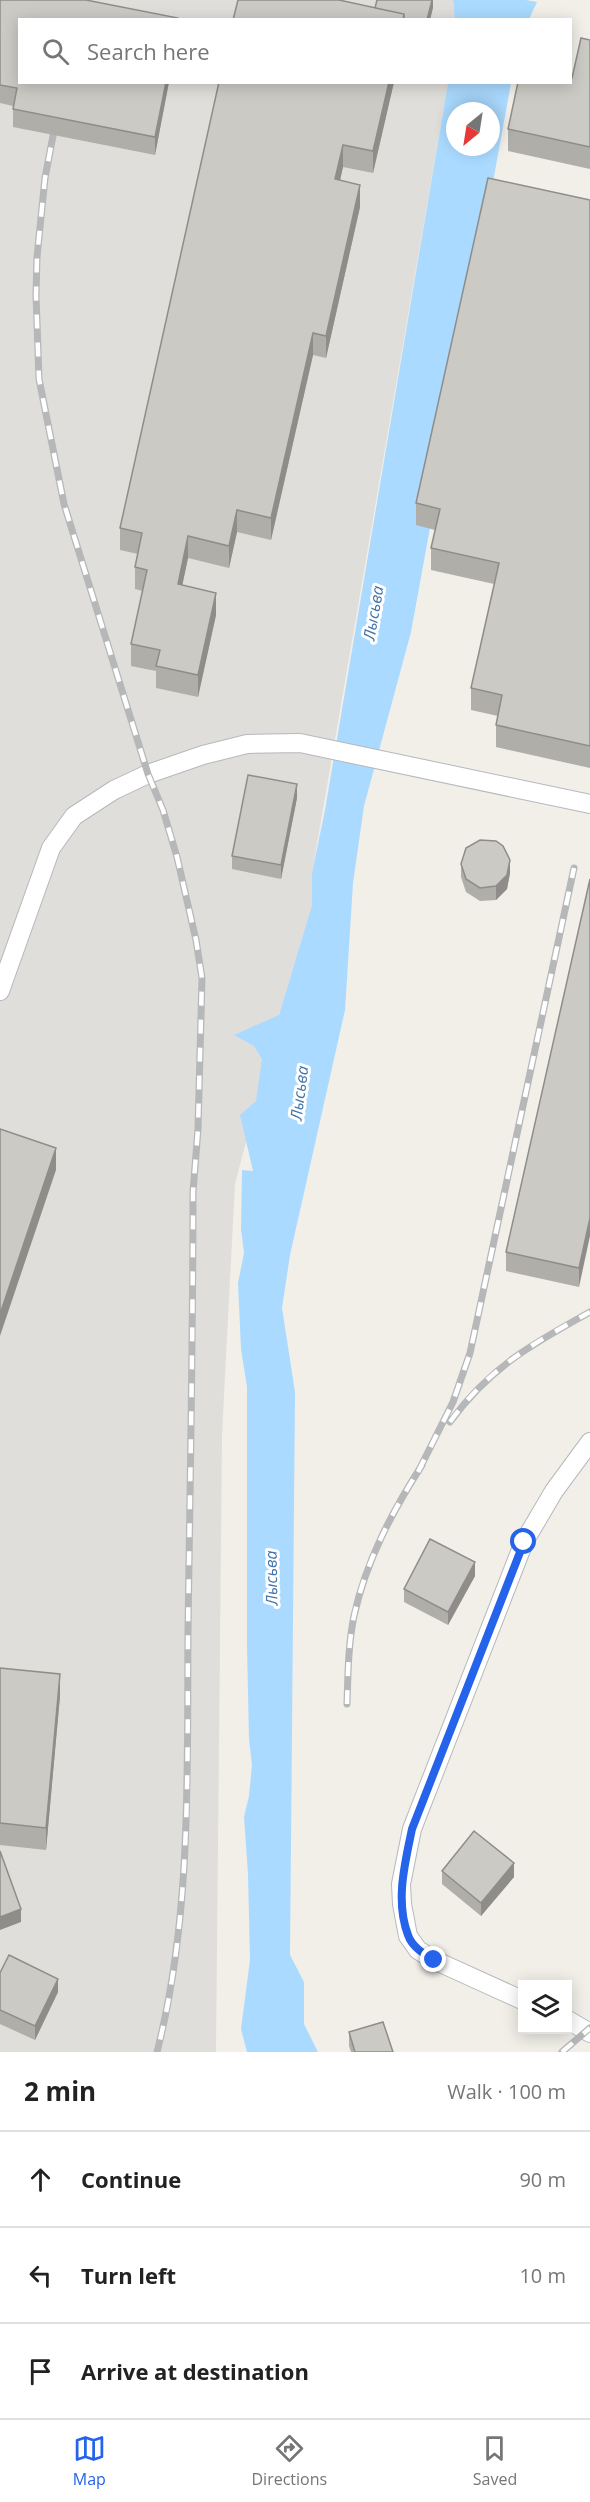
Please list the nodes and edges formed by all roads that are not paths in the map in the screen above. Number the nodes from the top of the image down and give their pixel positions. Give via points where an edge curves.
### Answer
1 (590, 804) edge
2 (0, 991) edge
3 (590, 1442) edge
4 (518, 1998) edge
5 (572, 2023) edge
6 (590, 2033) edge

1 - 2 lane via 300,743 247,744 202,755 114,790 74,816 51,848
3 - 4 lane via 554,1491 516,1560 412,1829 402,1884 408,1936 418,1950
5 - 6 lane

